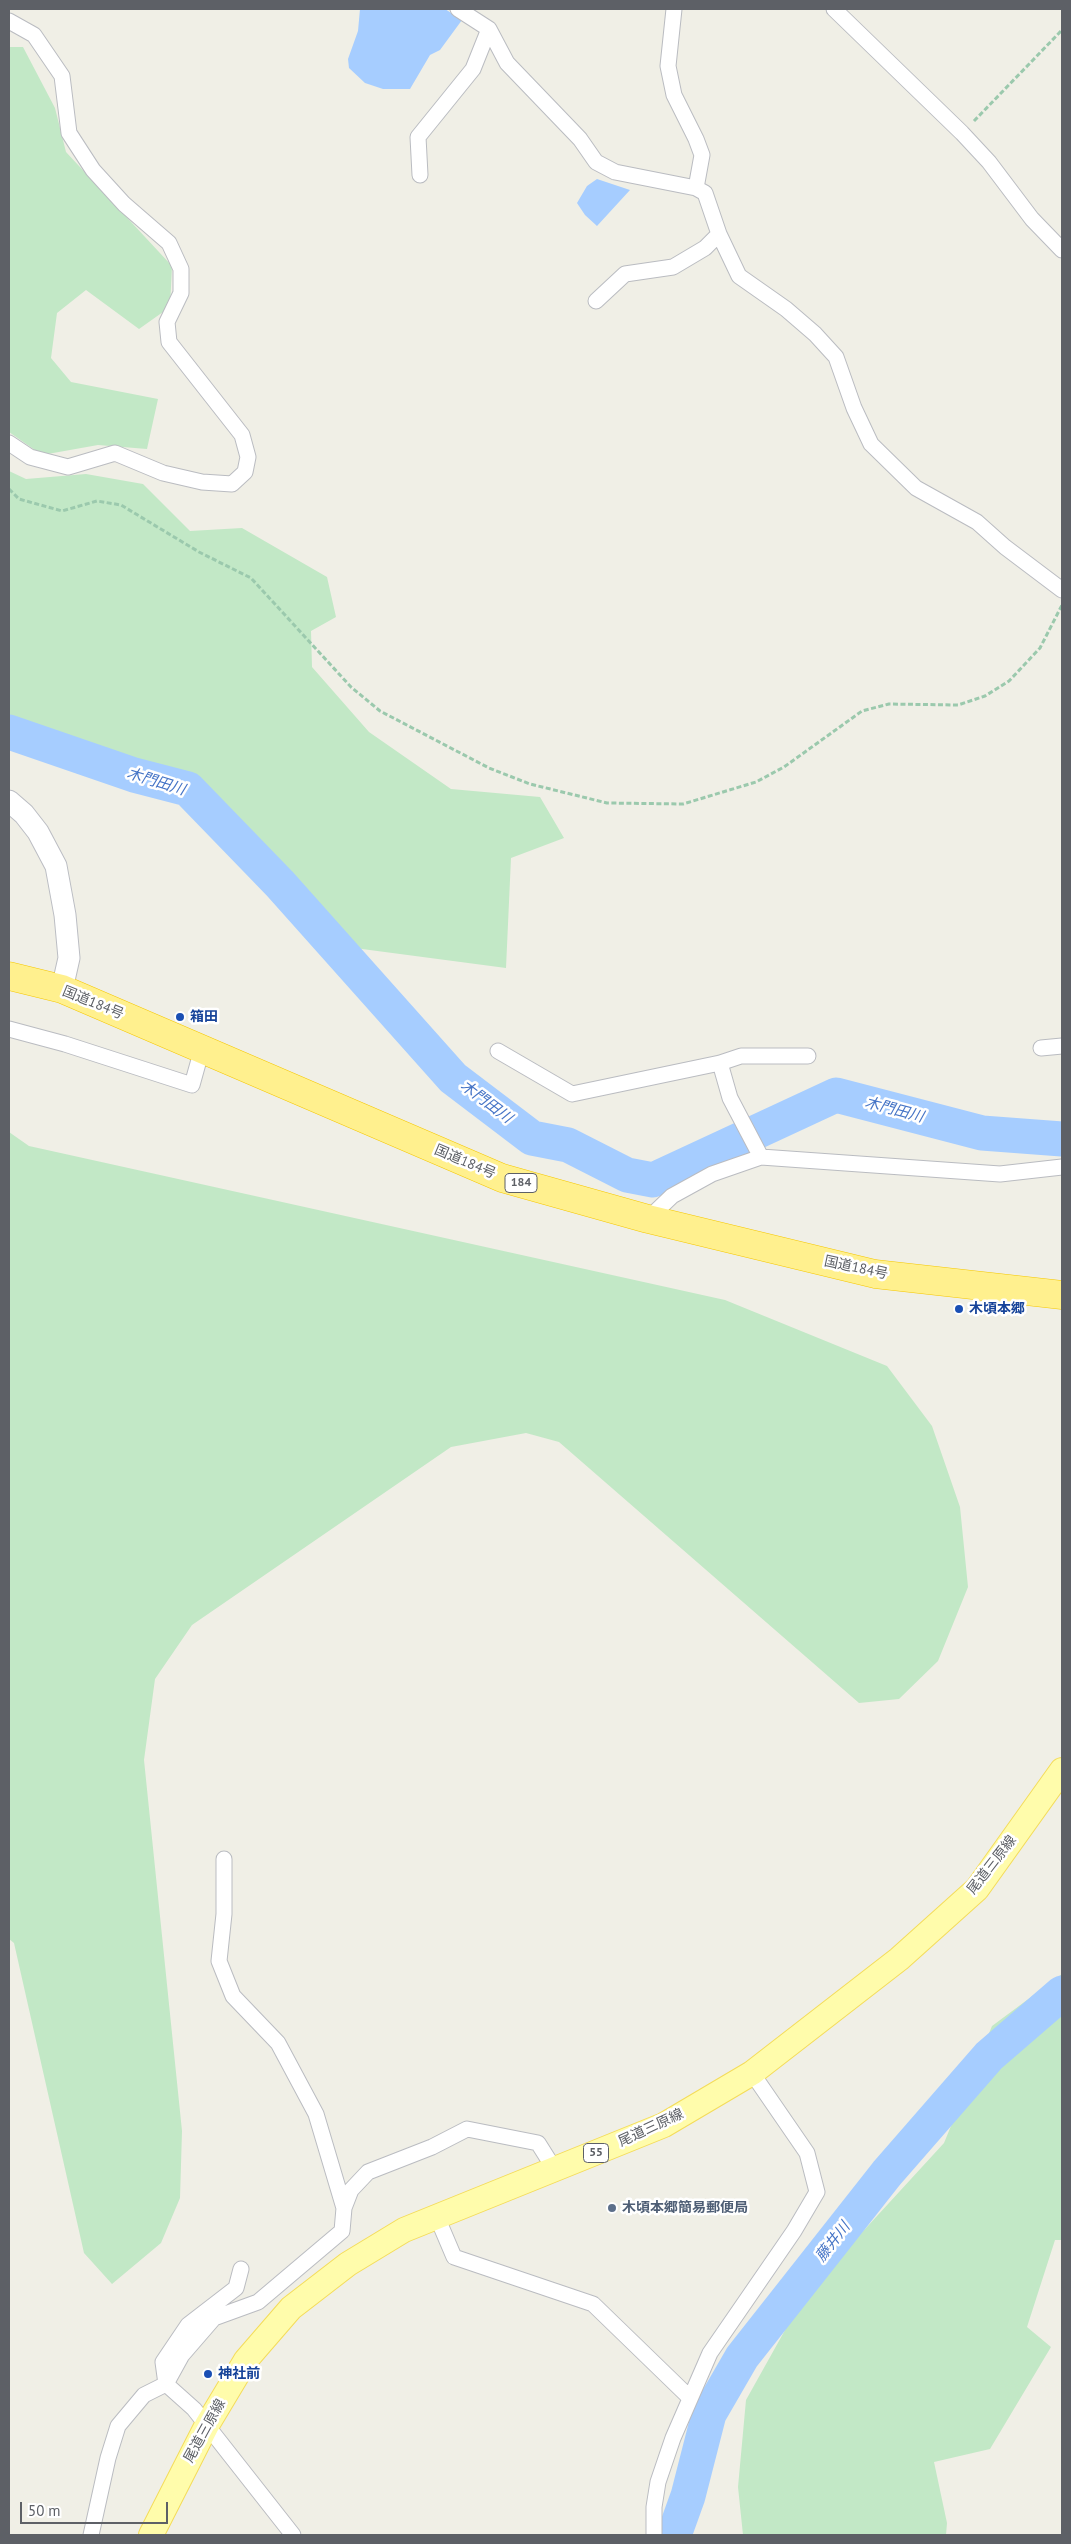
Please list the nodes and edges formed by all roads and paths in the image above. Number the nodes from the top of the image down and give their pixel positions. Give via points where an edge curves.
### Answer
1 (458, 9) edge
2 (674, 9) edge
3 (834, 9) edge
4 (9, 21) edge
5 (489, 29) junction
6 (1062, 30) edge
7 (962, 133) junction
8 (420, 175) dead end
9 (696, 188) junction
10 (719, 234) junction
11 (1062, 250) edge
12 (596, 301) dead end
13 (9, 443) edge
14 (9, 489) edge
15 (1062, 590) edge
16 (1062, 604) edge
17 (9, 801) edge
18 (9, 976) edge
19 (62, 989) junction
20 (9, 1029) edge
21 (1062, 1046) edge
22 (1041, 1048) dead end
23 (202, 1049) junction
24 (498, 1051) dead end
25 (808, 1056) dead end
26 (720, 1063) junction
27 (761, 1158) junction
28 (1062, 1167) edge
29 (648, 1219) junction
30 (1062, 1295) edge
31 (1062, 1770) edge
32 (224, 1859) dead end
33 (752, 2073) junction
34 (555, 2170) junction
35 (344, 2208) junction
36 (436, 2217) junction
37 (242, 2269) dead end
38 (166, 2384) junction
39 (690, 2398) junction
40 (207, 2425) junction
41 (91, 2535) edge
42 (151, 2535) edge
43 (293, 2535) edge
44 (654, 2535) edge

1 - 5 street
2 - 9 street via 668,66 674,95 702,155
3 - 7 street
4 - 13 street via 34,35 62,76 69,133 93,170 124,204 169,243 181,269 181,293 167,322 169,342 242,435 248,457 245,472 232,484 202,482 163,473 115,453 68,467 30,457
5 - 8 street via 473,69 418,137
5 - 9 street via 507,63 580,139 596,162 616,172
6 - 7 path
7 - 11 street via 989,162 1032,220
9 - 10 street via 706,193
10 - 12 street via 705,248 673,267 625,274
10 - 15 street via 739,276 786,309 836,357 871,444 916,488 977,522
14 - 16 path via 19,499 62,511 97,501 120,505 199,552 251,578 351,686 380,711 489,768 530,784 607,802 683,804 756,782 784,767 862,711 889,704 958,705 985,696 1009,681 1040,648
17 - 19 street via 38,832 56,866 69,958
18 - 19 highway, 国道184号 / 184
19 - 23 highway, 国道184号 / 184
20 - 23 street via 192,1085
21 - 22 street
23 - 29 highway, 国道184号 / 184 via 502,1178
24 - 26 street via 572,1094
25 - 26 street via 741,1056
26 - 27 street via 730,1098
27 - 28 street via 1000,1174
27 - 29 street via 712,1174 672,1196
29 - 30 highway, 国道184号 / 184 via 875,1274
31 - 33 main road, 尾道三原線 / 55 via 977,1889 899,1959
32 - 35 street via 224,1914 219,1962 233,1996 278,2043 316,2114
33 - 34 main road, 尾道三原線 / 55 via 664,2125
33 - 39 street via 807,2153 817,2192 794,2232 710,2353
34 - 35 street via 538,2143 467,2129 432,2147 368,2172 351,2190
34 - 36 main road, 尾道三原線 / 55
35 - 38 street via 342,2231 258,2302 214,2318 182,2355
36 - 39 street via 454,2257 593,2304
36 - 40 main road, 尾道三原線 / 55 via 404,2230 348,2264 292,2308 246,2360
37 - 38 street via 236,2288 188,2325 163,2362
38 - 40 street
38 - 41 street via 144,2395 118,2426
39 - 44 street via 658,2482
40 - 42 main road, 尾道三原線 / 55
40 - 43 street

